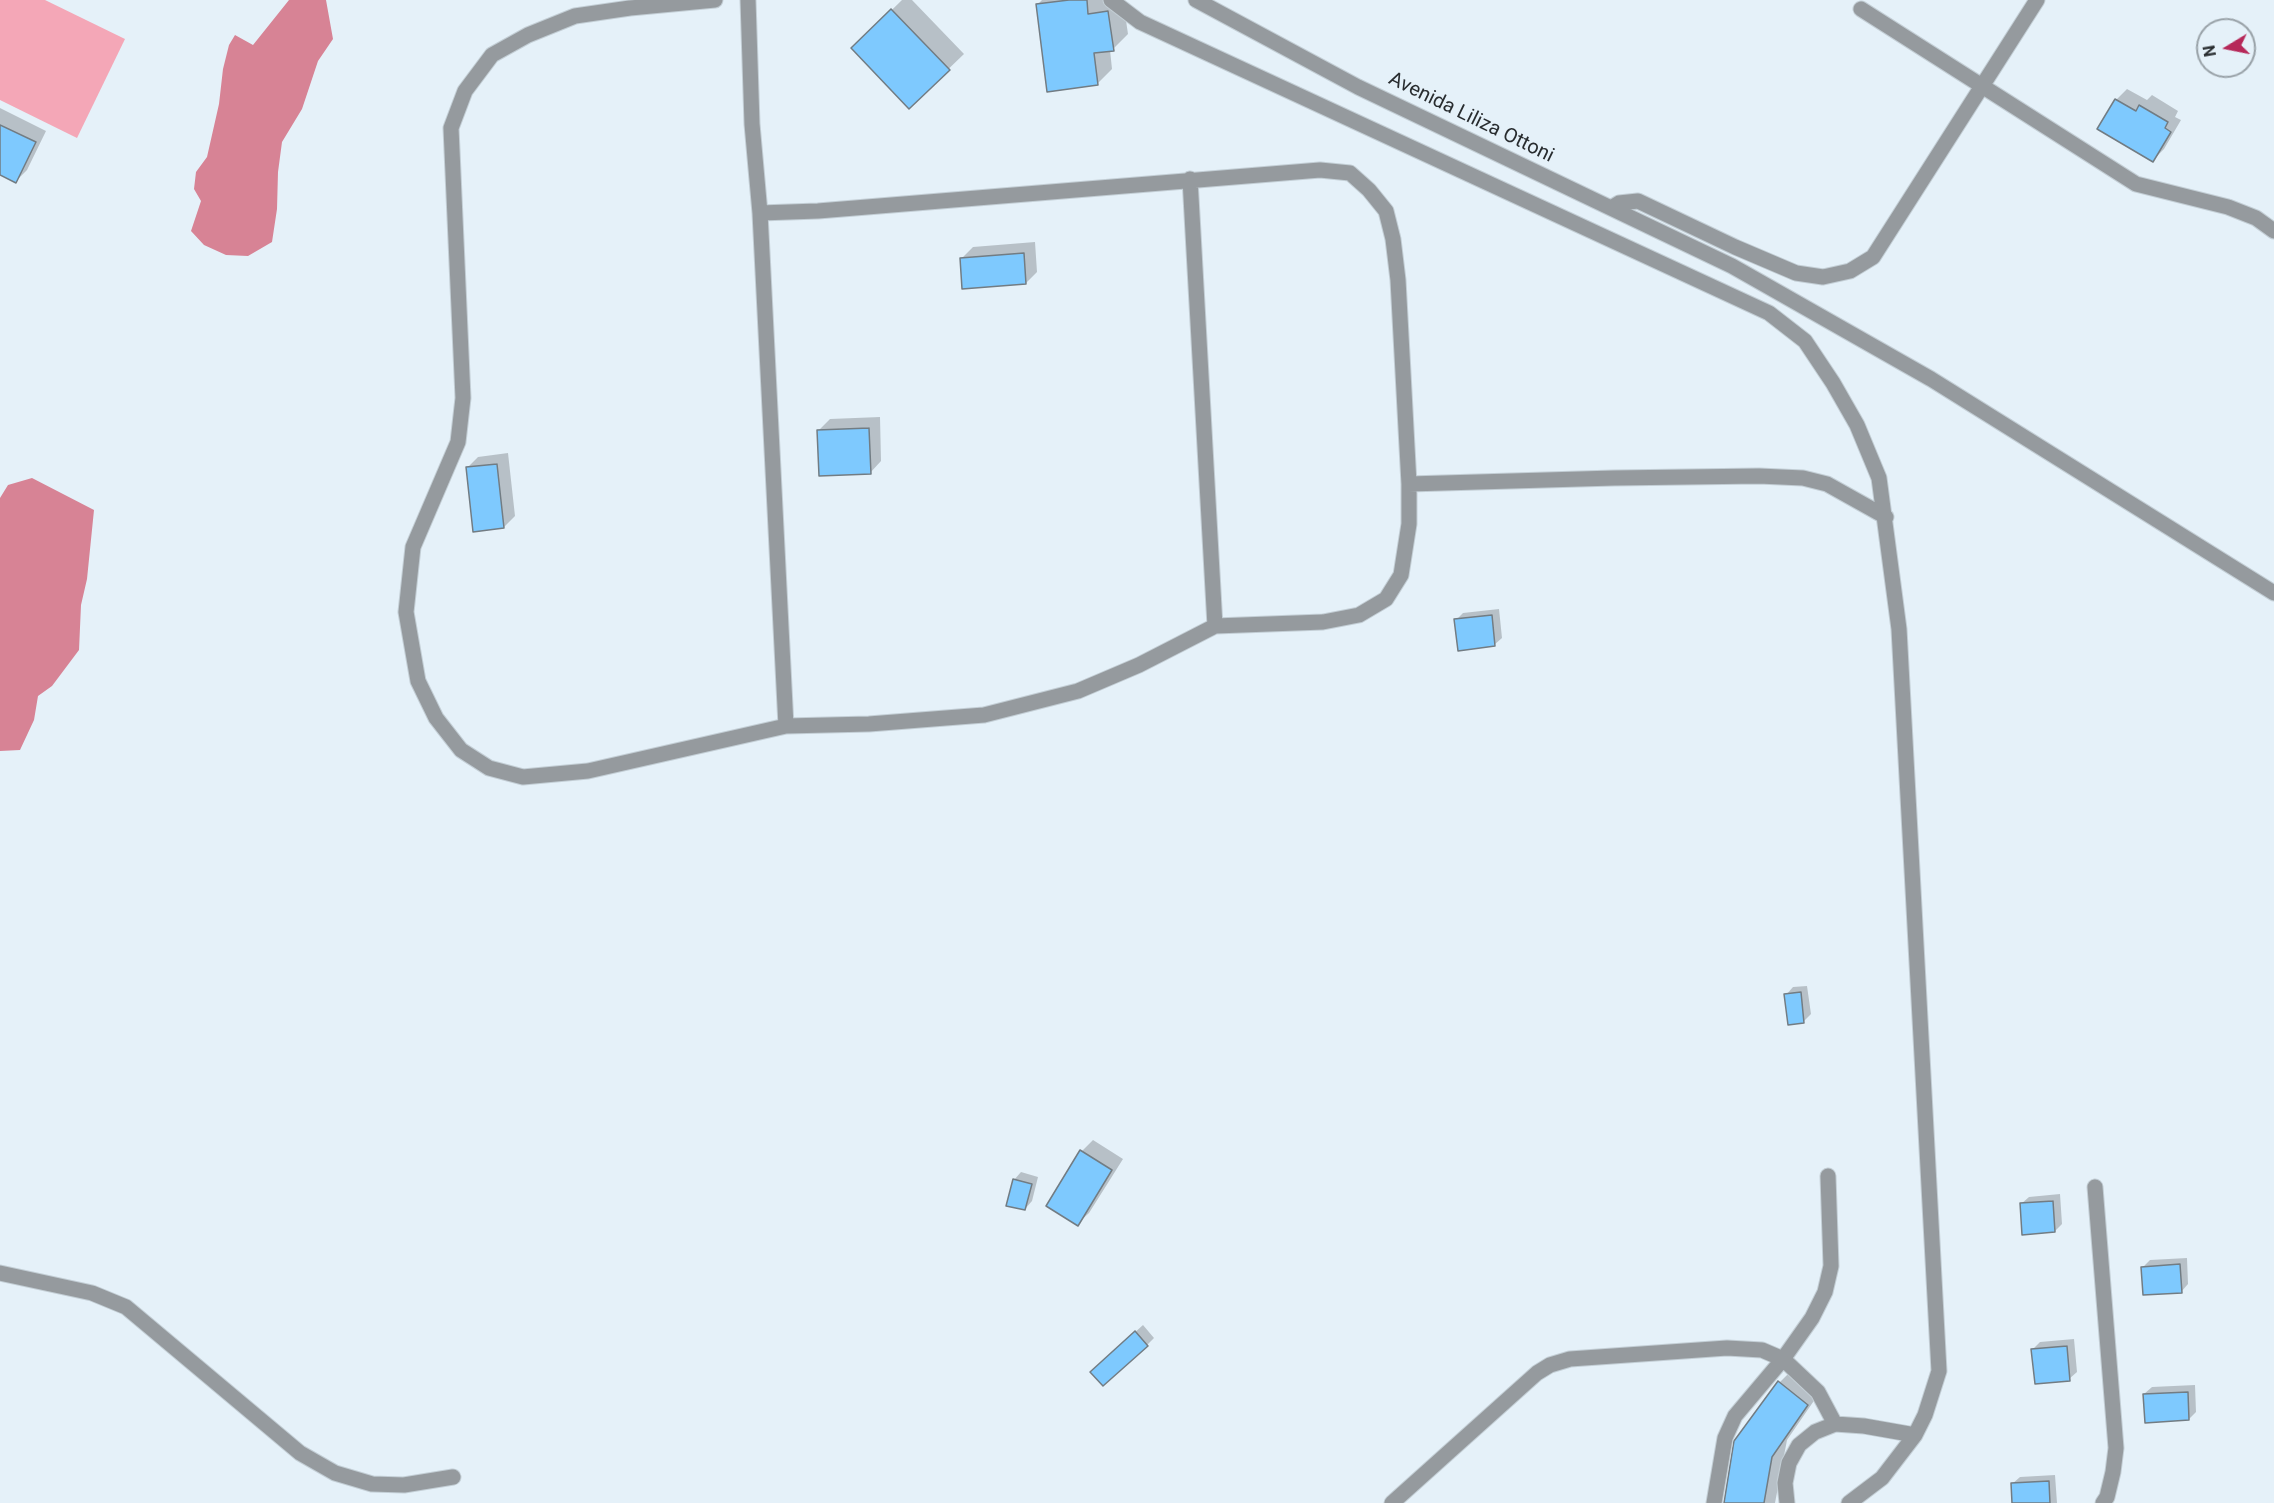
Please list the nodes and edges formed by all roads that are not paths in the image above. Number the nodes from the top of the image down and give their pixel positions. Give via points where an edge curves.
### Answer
1 (715, 0) edge
2 (748, 0) edge
3 (1111, 0) edge
4 (1196, 0) edge
5 (2037, 0) edge
6 (1861, 9) dead end
7 (1983, 87) junction
8 (1190, 179) junction
9 (1611, 208) junction
10 (760, 213) junction
11 (2274, 231) edge
12 (1409, 484) junction
13 (1886, 517) junction
14 (2274, 592) edge
15 (1215, 626) junction
16 (786, 726) junction
17 (1828, 1176) dead end
18 (2095, 1187) dead end
19 (0, 1273) edge
20 (1783, 1359) junction
21 (1835, 1424) junction
22 (1915, 1435) junction
23 (453, 1477) dead end
24 (1392, 1503) edge
25 (1714, 1503) edge
26 (1787, 1503) edge
27 (1849, 1503) edge
28 (2103, 1503) edge

1 - 16 street via 575,16 492,55 465,91 451,128 463,398 458,442 413,547 406,612 418,681 436,718 461,750 489,768 523,777 588,771
2 - 10 street
3 - 13 street via 1140,22 1769,313 1805,341 1833,383 1857,425 1879,478
4 - 9 street, Avenida Liliza Ottoni via 1358,87
5 - 7 street
6 - 7 street
7 - 9 street via 1873,257 1850,272 1823,277 1796,273 1638,201 1628,200
7 - 11 street via 2136,184 2228,207 2256,218
8 - 10 street
8 - 12 street via 1320,170 1350,173 1386,211 1398,280
8 - 15 street
9 - 14 street, Avenida Liliza Ottoni via 1732,266 1931,379
10 - 16 street
12 - 13 street via 1803,478 1827,484
12 - 15 street via 1409,524 1401,575 1386,599 1359,615 1323,622
13 - 22 street via 1899,629 1939,1371
15 - 16 street via 1078,691 984,715
17 - 20 street via 1832,1266 1812,1318
18 - 28 street via 2116,1448 2114,1472
19 - 23 street via 92,1293 126,1307 300,1453 335,1473 372,1485 404,1485
20 - 21 street via 1818,1392
20 - 24 street via 1762,1350 1727,1348 1570,1359 1550,1365
20 - 25 street via 1735,1416 1725,1438
21 - 22 street
21 - 26 street via 1815,1432 1794,1454 1785,1483
22 - 27 street via 1882,1478

